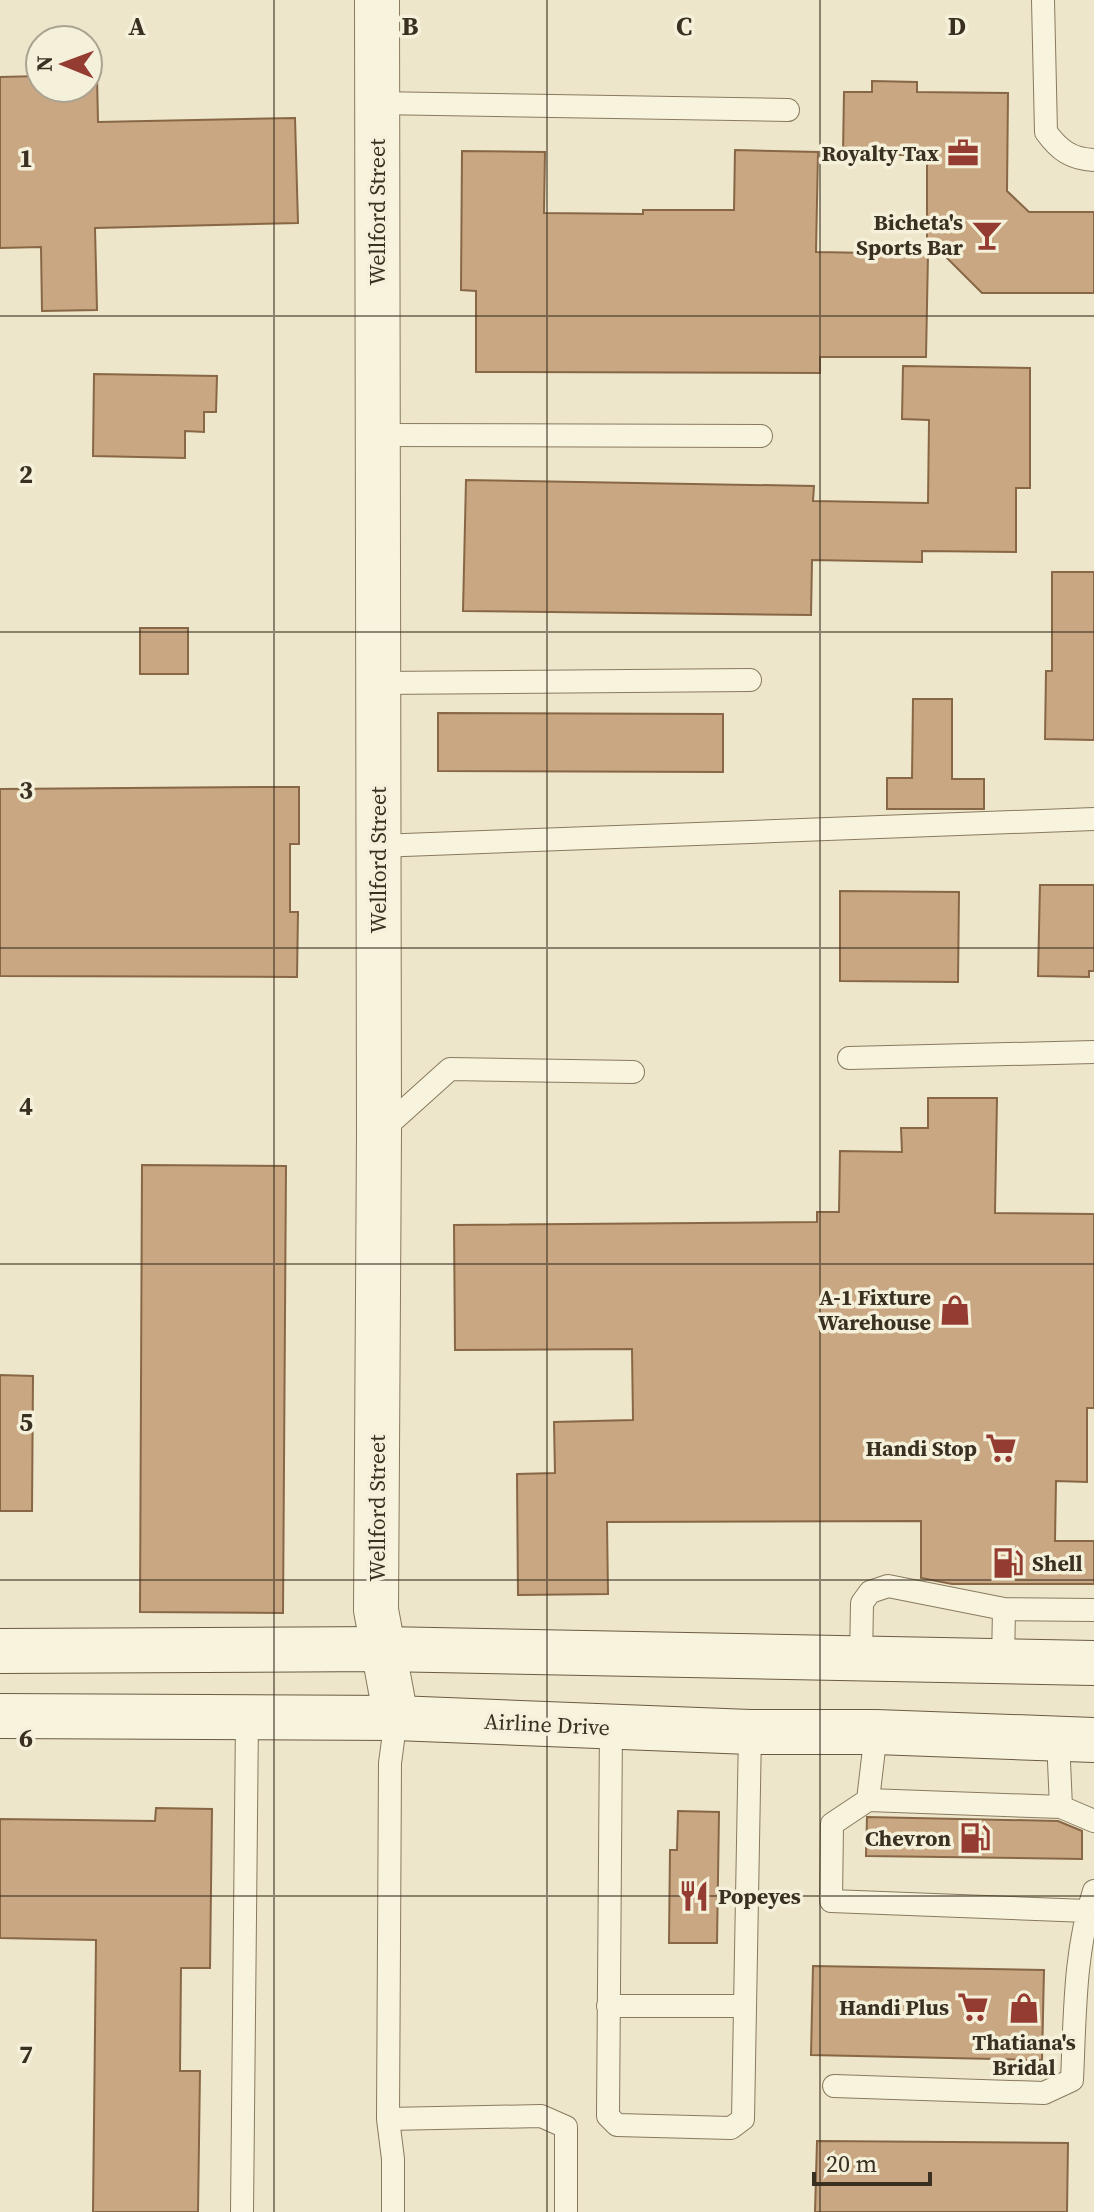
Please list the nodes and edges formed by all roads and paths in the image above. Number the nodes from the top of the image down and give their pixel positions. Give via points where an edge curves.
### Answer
1 (377, 0) edge
2 (1043, 0) edge
3 (377, 103) junction
4 (788, 110) dead end
5 (1094, 160) edge
6 (378, 435) junction
7 (761, 436) dead end
8 (750, 680) dead end
9 (378, 683) junction
10 (1094, 819) edge
11 (378, 846) junction
12 (1094, 1052) edge
13 (849, 1058) dead end
14 (633, 1072) dead end
15 (379, 1133) junction
16 (1004, 1609) junction
17 (1094, 1610) edge
18 (383, 1649) junction
19 (0, 1651) edge
20 (861, 1660) junction
21 (1003, 1662) junction
22 (1094, 1663) edge
23 (0, 1716) edge
24 (396, 1718) junction
25 (247, 1719) junction
26 (611, 1727) junction
27 (750, 1732) junction
28 (876, 1732) junction
29 (1076, 1739) edge
30 (868, 1800) junction
31 (1061, 1807) junction
32 (1094, 1821) edge
33 (1091, 1901) edge
34 (608, 2006) junction
35 (745, 2006) junction
36 (834, 2086) dead end
37 (388, 2119) junction
38 (242, 2212) edge
39 (393, 2212) edge
40 (566, 2212) edge

1 - 3 main road, Wellford Street
2 - 5 lane via 1046,132 1058,149 1079,160
3 - 4 lane
3 - 6 main road, Wellford Street
6 - 7 lane
6 - 9 main road, Wellford Street
8 - 9 lane
9 - 11 main road, Wellford Street
10 - 11 lane
11 - 15 main road, Wellford Street
12 - 13 lane
14 - 15 lane via 450,1069
15 - 18 main road, Wellford Street via 376,1610
16 - 17 lane
16 - 20 lane via 888,1586 870,1592 862,1603
16 - 21 lane
18 - 19 main road
18 - 20 main road
18 - 24 main road, Wellford Street
20 - 21 main road
21 - 22 main road
23 - 25 main road, Airline Drive
24 - 25 main road, Airline Drive
24 - 26 main road, Airline Drive
24 - 37 lane via 390,1763
25 - 38 lane
26 - 27 main road, Airline Drive
26 - 34 lane
27 - 28 main road, Airline Drive
27 - 35 lane
28 - 29 main road, Airline Drive
28 - 30 lane
29 - 31 lane
30 - 31 lane
30 - 33 lane via 832,1824 831,1901
31 - 32 lane
33 - 36 lane via 1076,1993 1072,2080 1044,2093
34 - 35 lane
34 - 35 lane via 608,2116 617,2125 731,2128 743,2119
37 - 39 lane
37 - 40 lane via 541,2116 566,2127

